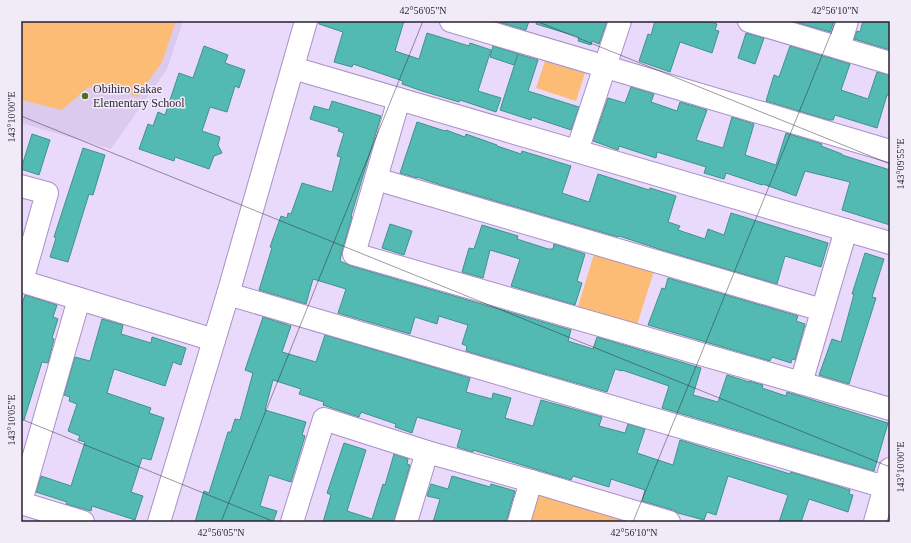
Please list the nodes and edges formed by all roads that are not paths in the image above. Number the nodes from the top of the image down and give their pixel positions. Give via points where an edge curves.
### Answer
1 (306, 21) edge
2 (451, 21) edge
3 (620, 21) edge
4 (748, 21) edge
5 (847, 21) edge
6 (839, 47) junction
7 (890, 63) edge
8 (605, 67) junction
9 (293, 68) junction
10 (399, 99) junction
11 (577, 151) junction
12 (890, 151) edge
13 (376, 179) junction
14 (21, 186) edge
15 (846, 230) junction
16 (890, 243) edge
17 (22, 281) edge
18 (228, 294) junction
19 (79, 299) junction
20 (822, 310) junction
21 (214, 340) junction
22 (801, 384) junction
23 (890, 409) edge
24 (426, 452) junction
25 (887, 478) edge
26 (531, 481) junction
27 (21, 502) edge
28 (83, 522) edge
29 (159, 522) edge
30 (292, 522) edge
31 (406, 522) edge
32 (519, 522) edge
33 (669, 522) edge
34 (875, 522) edge

1 - 9 street
2 - 8 street
3 - 8 street
4 - 6 street
5 - 6 street
6 - 7 street
8 - 11 street
8 - 12 street
9 - 10 street
9 - 18 street
10 - 11 street
10 - 13 street
11 - 15 street
13 - 20 street
13 - 22 street via 354,254
14 - 17 street via 47,193
15 - 16 street
15 - 20 street
17 - 19 street
18 - 21 street
18 - 25 street
19 - 21 street
19 - 27 street
20 - 22 street
21 - 29 street
22 - 23 street
24 - 26 street
24 - 30 street via 324,419
24 - 31 street
25 - 34 street
26 - 32 street
26 - 33 street
27 - 28 street

